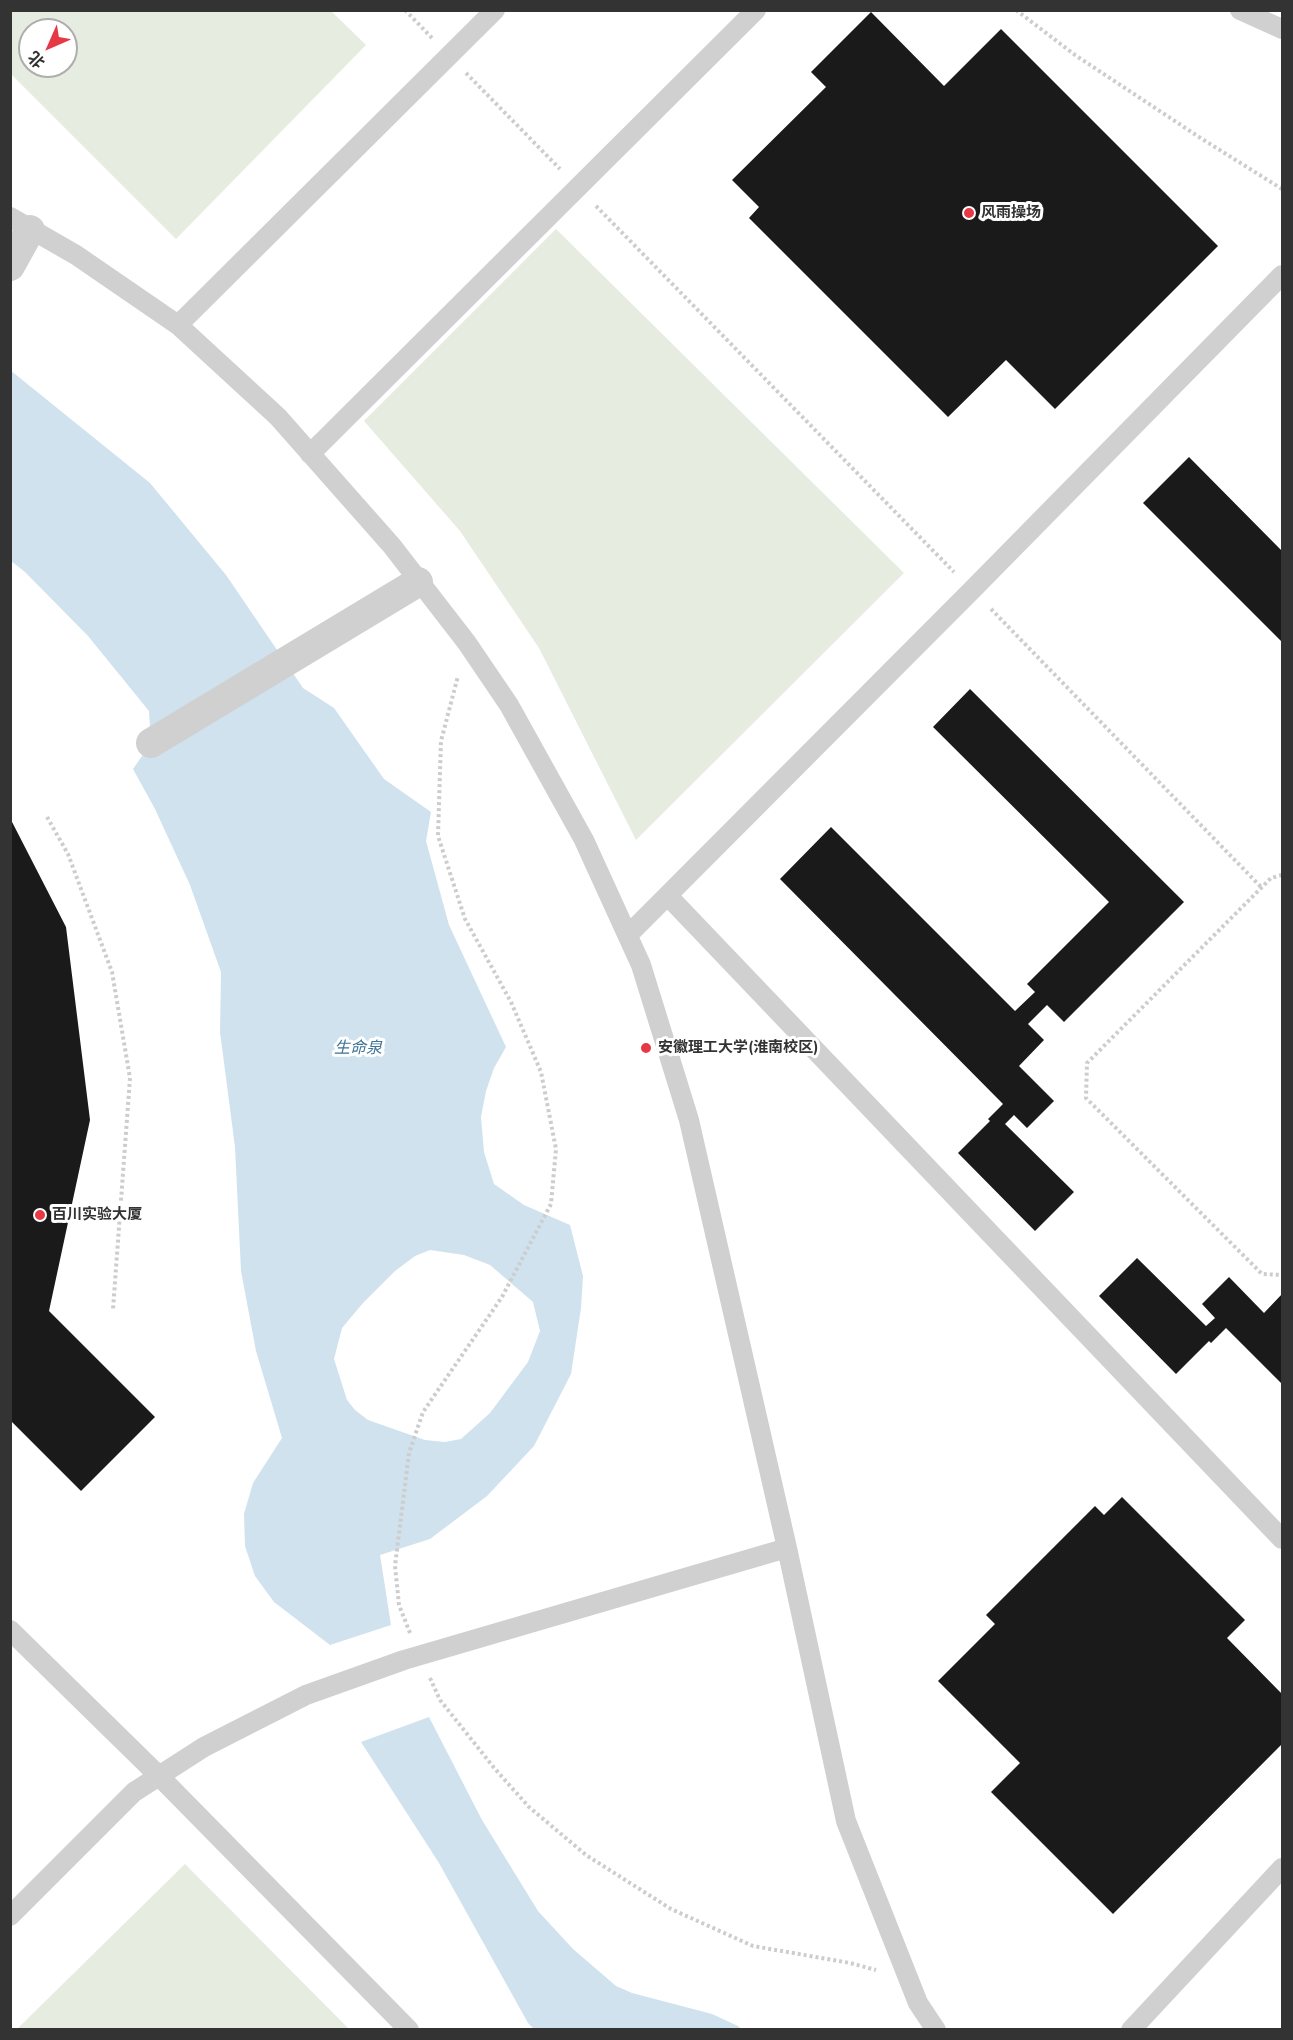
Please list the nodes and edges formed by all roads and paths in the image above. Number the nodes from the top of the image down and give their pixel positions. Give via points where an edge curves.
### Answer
1 (405, 10) edge
2 (495, 10) edge
3 (756, 10) edge
4 (1016, 10) edge
5 (1240, 10) edge
6 (1282, 29) edge
7 (449, 56) junction
8 (578, 188) junction
9 (1282, 189) edge
10 (20, 223) edge
11 (10, 266) edge
12 (1282, 275) edge
13 (178, 325) junction
14 (310, 454) junction
15 (418, 582) junction
16 (972, 590) junction
17 (467, 643) junction
18 (151, 743) dead end
19 (47, 817) dead end
20 (1282, 875) edge
21 (1261, 887) junction
22 (668, 896) junction
23 (628, 935) junction
24 (1282, 1275) edge
25 (113, 1309) dead end
26 (1282, 1539) edge
27 (787, 1548) junction
28 (10, 1630) edge
29 (418, 1655) junction
30 (159, 1776) junction
31 (1282, 1868) edge
32 (10, 1916) edge
33 (908, 1978) junction
34 (409, 2030) edge
35 (936, 2030) edge
36 (1131, 2030) edge

1 - 7 path
2 - 7 lane
3 - 8 lane
4 - 9 path via 1075,55
5 - 6 lane
7 - 8 path
7 - 13 lane
8 - 14 lane
8 - 16 path
10 - 11 street
10 - 13 lane via 76,255
12 - 16 lane
13 - 14 lane via 278,417
14 - 15 lane via 392,546
15 - 17 lane
15 - 18 street
16 - 21 path
16 - 22 lane
17 - 23 lane via 509,705 584,840
17 - 29 path via 441,741 438,836 465,919 511,1002 541,1072 555,1149 551,1204 502,1297 423,1412 407,1464 395,1566 399,1605
19 - 25 path via 68,854 112,972 130,1078
20 - 21 path
21 - 24 path via 1087,1063 1086,1098 1262,1274
22 - 23 lane
22 - 26 lane
23 - 27 lane via 689,1120
27 - 29 lane
27 - 33 lane via 846,1821
28 - 30 lane
29 - 30 lane via 306,1695 204,1747
29 - 33 path via 440,1700 495,1769 529,1807 586,1855 670,1909 753,1946
30 - 32 lane via 134,1792
30 - 34 lane
31 - 36 lane
33 - 35 lane

